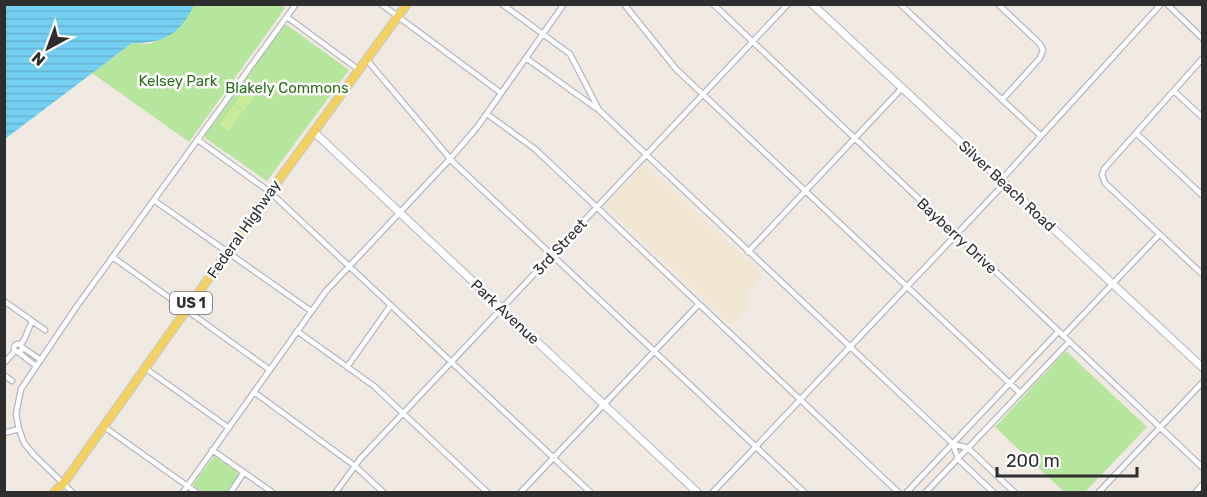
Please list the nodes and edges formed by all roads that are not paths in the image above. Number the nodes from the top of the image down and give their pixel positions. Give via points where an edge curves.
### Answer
1 (296, 4) edge
2 (381, 4) edge
3 (407, 4) edge
4 (502, 4) edge
5 (564, 4) edge
6 (624, 4) edge
7 (713, 4) edge
8 (788, 4) edge
9 (812, 4) edge
10 (900, 4) edge
11 (998, 4) edge
12 (1161, 4) edge
13 (1167, 4) edge
14 (287, 17) junction
15 (398, 17) junction
16 (542, 35) junction
17 (1203, 38) edge
18 (752, 43) junction
19 (526, 58) junction
20 (1203, 59) edge
21 (367, 60) junction
22 (359, 70) junction
23 (902, 88) junction
24 (1174, 91) junction
25 (501, 93) junction
26 (703, 94) junction
27 (1002, 100) junction
28 (598, 110) junction
29 (487, 114) junction
30 (1203, 117) edge
31 (314, 132) junction
32 (1136, 133) junction
33 (1041, 136) junction
34 (854, 139) junction
35 (198, 140) junction
36 (646, 156) junction
37 (450, 159) junction
38 (1003, 182) junction
39 (806, 191) junction
40 (270, 192) junction
41 (1203, 195) edge
42 (155, 201) junction
43 (597, 207) junction
44 (399, 213) junction
45 (956, 235) junction
46 (1159, 235) junction
47 (228, 252) junction
48 (748, 252) junction
49 (552, 255) junction
50 (114, 258) junction
51 (349, 266) junction
52 (1203, 274) edge
53 (1113, 285) junction
54 (908, 287) junction
55 (4, 301) edge
56 (699, 304) junction
57 (391, 305) junction
58 (502, 309) junction
59 (186, 310) junction
60 (311, 311) junction
61 (32, 321) junction
62 (45, 330) dead end
63 (297, 331) junction
64 (1058, 332) junction
65 (1063, 336) junction
66 (1069, 342) junction
67 (21, 346) junction
68 (850, 348) junction
69 (17, 351) junction
70 (654, 352) junction
71 (41, 360) junction
72 (451, 362) junction
73 (4, 363) edge
74 (36, 366) junction
75 (347, 367) junction
76 (1203, 367) edge
77 (145, 368) junction
78 (270, 370) junction
79 (4, 375) edge
80 (12, 381) dead end
81 (1010, 383) junction
82 (1203, 383) edge
83 (254, 392) junction
84 (1020, 393) junction
85 (801, 400) junction
86 (604, 405) junction
87 (403, 413) junction
88 (103, 426) junction
89 (229, 428) junction
90 (1161, 428) junction
91 (19, 429) junction
92 (4, 434) edge
93 (953, 444) junction
94 (756, 448) junction
95 (968, 448) junction
96 (212, 450) junction
97 (553, 458) junction
98 (958, 459) junction
99 (355, 466) junction
100 (1203, 467) edge
101 (244, 472) junction
102 (63, 484) junction
103 (1203, 485) edge
104 (187, 486) junction
105 (54, 492) edge
106 (60, 492) edge
107 (72, 492) edge
108 (183, 492) edge
109 (196, 492) edge
110 (231, 492) edge
111 (272, 492) edge
112 (336, 492) edge
113 (383, 492) edge
114 (487, 492) edge
115 (521, 492) edge
116 (590, 492) edge
117 (697, 492) edge
118 (713, 492) edge
119 (804, 492) edge
120 (898, 492) edge
121 (907, 492) edge
122 (926, 492) edge
123 (993, 492) edge
124 (1014, 492) edge
125 (1100, 492) edge
126 (1196, 492) edge

1 - 14 street
2 - 15 street
3 - 15 main road, Federal Highway / US 1
4 - 16 street
5 - 16 street
6 - 26 street via 676,69
7 - 18 street, Bayberry Drive
8 - 18 street, 3rd Street
9 - 23 street, Silver Beach Road
10 - 27 street
11 - 27 street via 1043,50
12 - 33 street
13 - 17 street
14 - 22 street
14 - 35 street
15 - 21 main road, Federal Highway / US 1
15 - 25 street
16 - 19 street
16 - 28 street via 570,54
18 - 26 street, 3rd Street
18 - 34 street, Bayberry Drive
19 - 25 street
19 - 28 street
20 - 24 street
21 - 22 main road, Federal Highway / US 1
21 - 37 street
22 - 31 main road, Federal Highway / US 1
23 - 34 street
23 - 38 street, Silver Beach Road
24 - 30 street
24 - 32 street
25 - 29 street
26 - 36 street, 3rd Street
26 - 39 street
27 - 33 street
28 - 36 street
29 - 37 street
29 - 43 street via 535,149
31 - 40 main road, Federal Highway / US 1
31 - 44 street, Park Avenue
32 - 41 street
32 - 46 street via 1102,175 1105,183
33 - 38 street
34 - 39 street
34 - 45 street, Bayberry Drive
35 - 40 street
35 - 42 street
36 - 43 street, 3rd Street
36 - 48 street
37 - 44 street
37 - 49 street
38 - 45 street
38 - 53 street, Silver Beach Road
39 - 48 street
39 - 54 street
40 - 47 main road, Federal Highway / US 1
40 - 51 street
42 - 47 street
42 - 50 street
43 - 49 street, 3rd Street
43 - 56 street
44 - 51 street
44 - 58 street, Park Avenue
45 - 54 street
45 - 64 street, Bayberry Drive
46 - 52 street
46 - 53 street
47 - 59 main road, Federal Highway / US 1
47 - 60 street
48 - 68 street
49 - 58 street, 3rd Street
49 - 70 street
50 - 59 street
50 - 71 street
51 - 57 street
51 - 60 street
53 - 65 street
53 - 76 street, Silver Beach Road
54 - 68 street
54 - 81 street
55 - 61 street
56 - 70 street
56 - 85 street
57 - 72 street
57 - 75 street
58 - 72 street, 3rd Street
58 - 86 street, Park Avenue
59 - 77 main road, Federal Highway / US 1
59 - 78 street
60 - 63 street
61 - 62 street
61 - 67 street
63 - 75 street
63 - 78 street
64 - 65 street, Bayberry Drive
64 - 81 street
65 - 66 street, Bayberry Drive
66 - 84 street
66 - 90 street, Bayberry Drive
67 - 69 street via 15,346
67 - 71 street
68 - 85 street
68 - 93 street
69 - 73 street
69 - 74 street
70 - 86 street
70 - 94 street
71 - 74 street
72 - 87 street, 3rd Street
72 - 97 street
74 - 91 street via 18,397
75 - 87 street
77 - 88 main road, Federal Highway / US 1
77 - 89 street
78 - 83 street
79 - 80 street
81 - 84 street
81 - 93 street
82 - 90 street
83 - 89 street
83 - 99 street
84 - 95 street
85 - 94 street
85 - 120 street
86 - 97 street
86 - 117 street, Park Avenue
87 - 99 street, 3rd Street
87 - 114 street
88 - 102 main road, Federal Highway / US 1
88 - 104 street
89 - 96 street
90 - 100 street, Bayberry Drive
90 - 125 street
91 - 92 street
91 - 102 street via 29,449
93 - 95 street
93 - 98 street
93 - 121 street
94 - 118 street
94 - 119 street
95 - 98 street
95 - 124 street
96 - 101 street
96 - 104 street
97 - 115 street
97 - 116 street
98 - 122 street
98 - 123 street
99 - 112 street, 3rd Street
99 - 113 street
101 - 110 street
101 - 111 street
102 - 105 main road, Federal Highway / US 1
102 - 106 main road, Federal Highway / US 1
102 - 107 street
103 - 126 street
104 - 108 street
104 - 109 street

